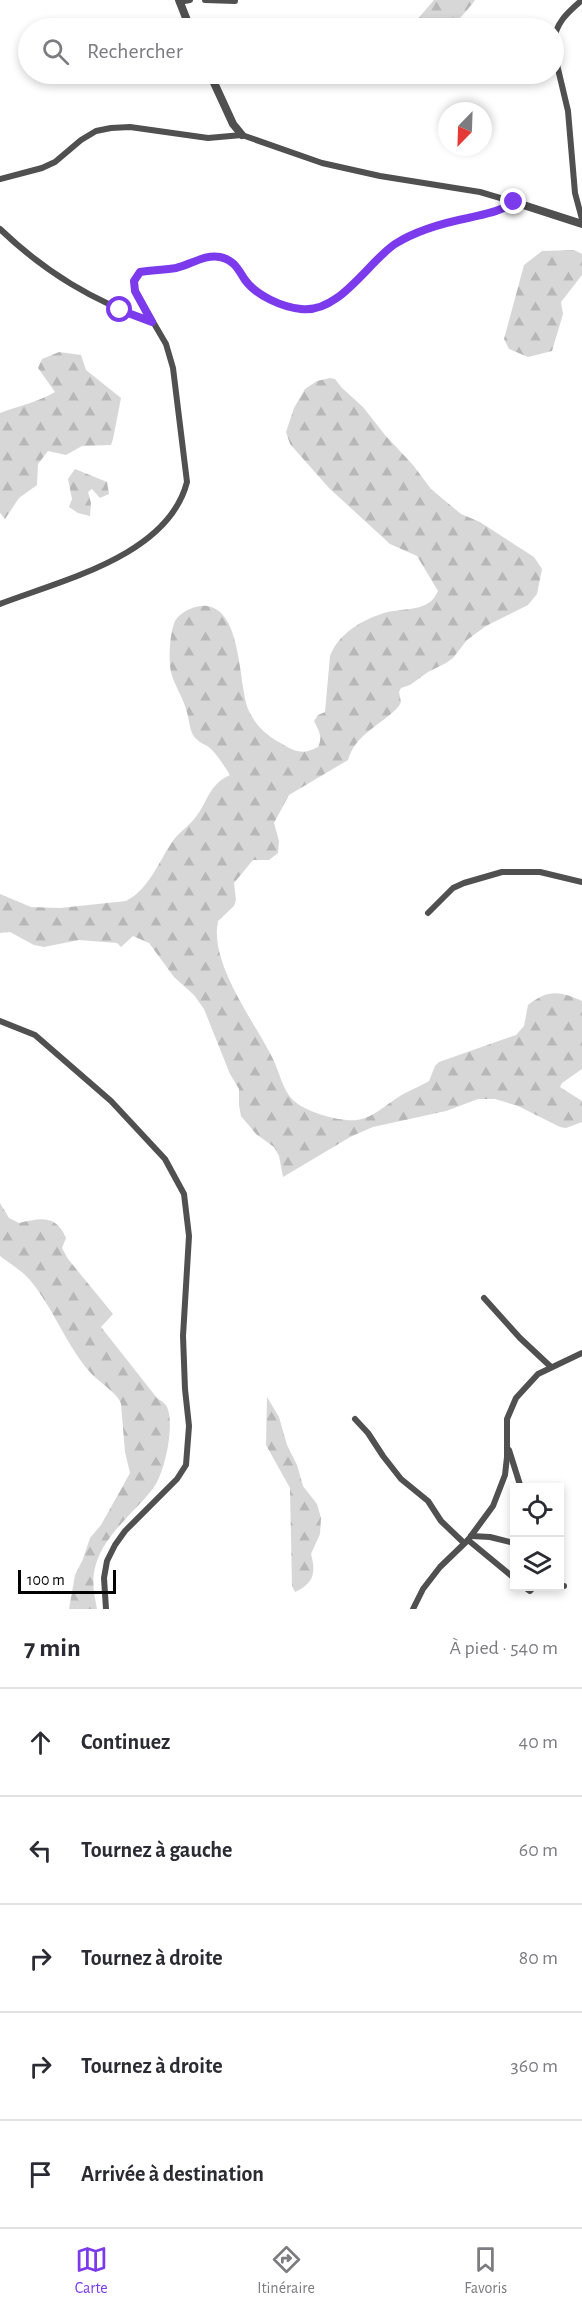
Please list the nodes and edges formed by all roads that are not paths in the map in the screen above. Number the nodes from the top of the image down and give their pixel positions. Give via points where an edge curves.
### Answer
1 (190, 0) edge
2 (205, 0) edge
3 (582, 0) edge
4 (179, 1) edge
5 (235, 1) edge
6 (186, 18) edge
7 (563, 18) edge
8 (215, 84) edge
9 (562, 84) edge
10 (242, 135) junction
11 (0, 179) edge
12 (514, 202) junction
13 (582, 222) edge
14 (0, 229) edge
15 (152, 322) junction
16 (0, 604) edge
17 (582, 882) edge
18 (429, 913) dead end
19 (0, 1021) edge
20 (484, 1298) dead end
21 (582, 1353) edge
22 (551, 1367) junction
23 (355, 1419) dead end
24 (507, 1446) junction
25 (519, 1483) edge
26 (468, 1539) junction
27 (510, 1542) edge
28 (510, 1575) edge
29 (106, 1609) edge
30 (413, 1609) edge

1 - 4 street
2 - 5 street
3 - 7 street
4 - 6 street
8 - 10 street
9 - 13 street
10 - 11 street via 208,138 111,128 96,131 42,168
10 - 12 street via 321,163 480,192
12 - 13 street
12 - 15 street via 499,211 411,234 392,246 340,295 322,306 303,310 260,293 246,281 240,269 218,256 177,268 140,272 134,281 135,291
14 - 15 street via 66,283
15 - 16 street via 166,344 173,368 187,482 175,512 158,530 110,561
17 - 18 street via 540,872 502,872 453,888
19 - 29 street via 35,1035 111,1101 165,1159 186,1201 186,1465 115,1545 104,1578
20 - 22 street
21 - 22 street
22 - 24 street via 538,1374 516,1398 507,1419
23 - 26 street via 401,1479 428,1501 452,1533
24 - 25 street
24 - 26 street via 505,1475 493,1506
26 - 27 street via 490,1537
26 - 28 street
26 - 30 street via 429,1582

